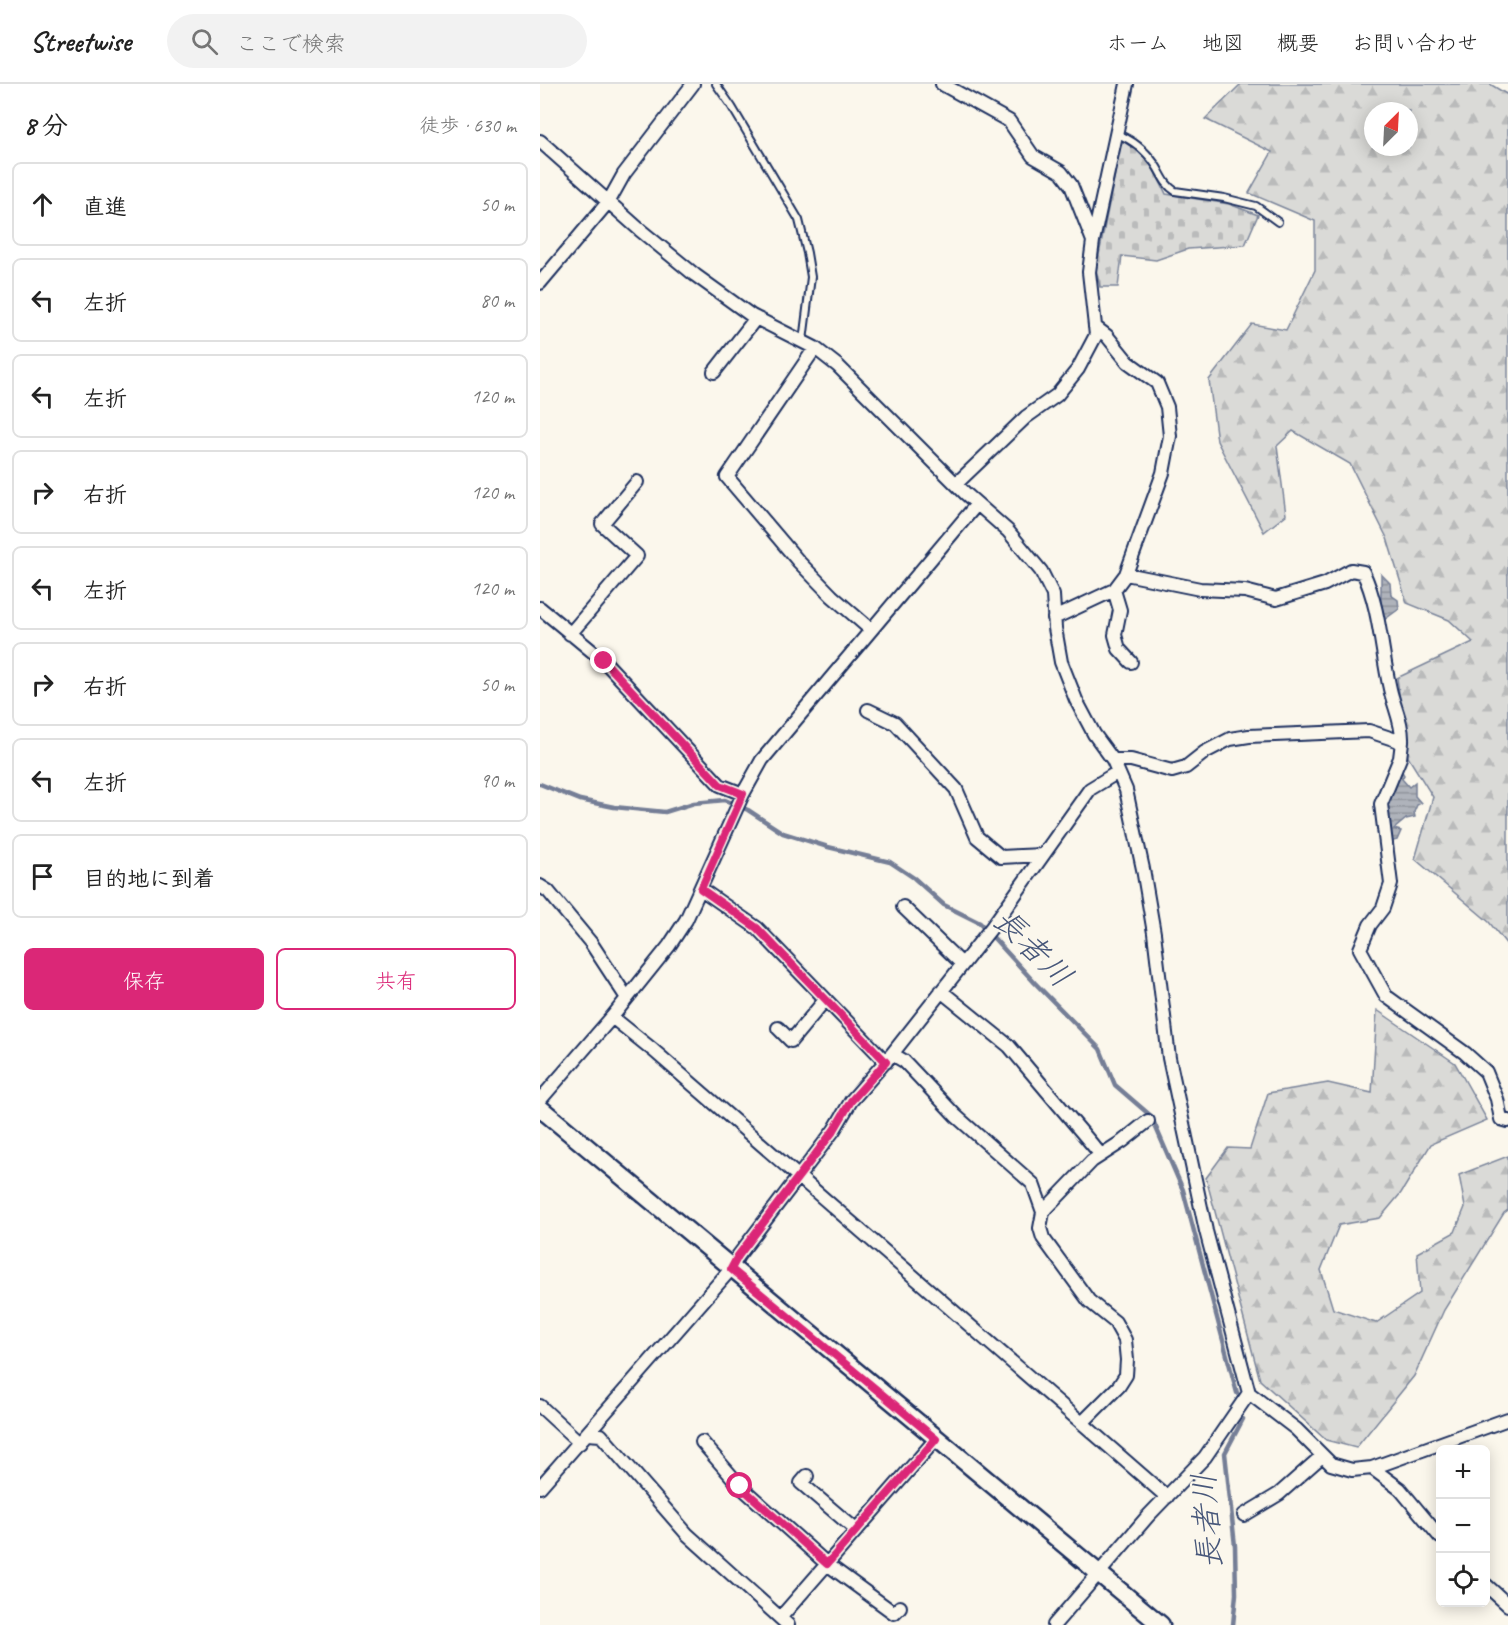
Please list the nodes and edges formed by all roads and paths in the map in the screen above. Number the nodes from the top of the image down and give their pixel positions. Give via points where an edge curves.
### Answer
1 (693, 84) edge
2 (716, 84) edge
3 (942, 84) edge
4 (1127, 84) edge
5 (1117, 134) junction
6 (540, 141) edge
7 (609, 201) junction
8 (1278, 222) dead end
9 (1093, 241) junction
10 (540, 283) edge
11 (756, 318) junction
12 (1095, 327) junction
13 (809, 345) junction
14 (714, 372) dead end
15 (637, 482) dead end
16 (956, 484) junction
17 (977, 504) junction
18 (1126, 574) junction
19 (1114, 590) junction
20 (540, 608) edge
21 (1054, 618) junction
22 (871, 630) junction
23 (570, 634) junction
24 (1131, 662) dead end
25 (868, 710) dead end
26 (1402, 742) junction
27 (1113, 760) junction
28 (1118, 772) junction
29 (742, 796) junction
30 (1043, 855) junction
31 (540, 886) edge
32 (701, 889) junction
33 (903, 907) dead end
34 (962, 964) junction
35 (941, 991) junction
36 (627, 998) junction
37 (825, 1000) junction
38 (612, 1017) junction
39 (778, 1028) dead end
40 (889, 1058) junction
41 (540, 1100) edge
42 (540, 1108) edge
43 (1148, 1121) dead end
44 (1508, 1121) edge
45 (1101, 1155) junction
46 (799, 1176) junction
47 (1043, 1212) junction
48 (731, 1269) junction
49 (1249, 1393) junction
50 (540, 1406) edge
51 (1508, 1419) edge
52 (1082, 1423) junction
53 (584, 1439) junction
54 (936, 1439) junction
55 (702, 1442) dead end
56 (1323, 1456) junction
57 (1372, 1468) junction
58 (807, 1476) dead end
59 (540, 1487) edge
60 (1167, 1497) junction
61 (1244, 1515) dead end
62 (856, 1530) junction
63 (1436, 1532) edge
64 (827, 1564) junction
65 (1098, 1573) junction
66 (1490, 1589) edge
67 (1508, 1605) edge
68 (900, 1607) dead end
69 (784, 1621) edge
70 (1054, 1625) edge
71 (1161, 1625) edge

1 - 7 street via 624,174
2 - 13 lane via 799,220 811,277
3 - 9 street via 1009,121 1033,156 1060,172 1071,185
4 - 5 street
5 - 8 lane via 1141,148 1168,187 1175,191 1256,206
5 - 9 street
6 - 7 street
7 - 10 street
7 - 11 street via 695,274
9 - 12 street via 1089,272
11 - 13 street
11 - 14 street
12 - 16 street via 1096,335 1078,369 1057,395 1026,417
12 - 18 street via 1128,362 1157,383 1167,407 1170,436 1163,474
13 - 16 street via 838,366
13 - 22 street via 727,477 799,562
15 - 23 street via 602,524 636,556
16 - 17 street
17 - 21 street via 1008,531 1041,571 1053,595
17 - 22 street
18 - 19 street
18 - 26 street via 1276,599 1325,584 1351,570 1363,572 1372,592 1390,688 1403,731
19 - 21 street
19 - 24 street via 1120,610 1115,635 1119,649
20 - 23 street
21 - 27 street via 1061,662 1072,690 1094,734
22 - 29 street via 762,760
23 - 29 street via 604,661 720,785
25 - 30 street via 895,723 948,780 956,789 977,837 1001,857
26 - 27 street via 1369,731 1249,736 1230,739 1186,767 1172,771 1131,760
26 - 44 street via 1400,758 1381,804 1391,884 1383,908 1360,948 1386,996 1486,1072 1501,1119
27 - 28 street
28 - 30 street via 1090,789
28 - 49 street via 1126,790 1143,869 1169,1058 1192,1173
29 - 32 street
30 - 34 street
31 - 36 street via 549,891 591,943
32 - 36 street via 669,946
32 - 37 street via 757,928
33 - 34 street
34 - 35 street
35 - 40 street
35 - 45 street via 1009,1046
36 - 38 street
37 - 39 street via 791,1041
37 - 40 street
38 - 41 street
38 - 46 street
40 - 46 street via 851,1101
40 - 47 street via 903,1061 956,1116 1033,1184
42 - 48 street
43 - 45 street
45 - 47 street
46 - 48 street
46 - 52 street
47 - 52 street via 1041,1228 1046,1244 1089,1301 1115,1322 1125,1340 1126,1375
48 - 53 street
48 - 54 street
49 - 56 street via 1296,1429
49 - 60 street via 1205,1457
50 - 53 street
51 - 57 street
52 - 60 street
53 - 59 street
53 - 69 street via 601,1435 687,1534
54 - 62 street
54 - 65 street
55 - 64 street via 740,1486
56 - 57 street via 1331,1464 1352,1470
56 - 61 street via 1279,1494
57 - 63 street via 1400,1490
58 - 62 street via 801,1483
60 - 65 street
62 - 64 street
64 - 68 street via 894,1613
64 - 69 street
65 - 70 street
65 - 71 street
66 - 67 street

